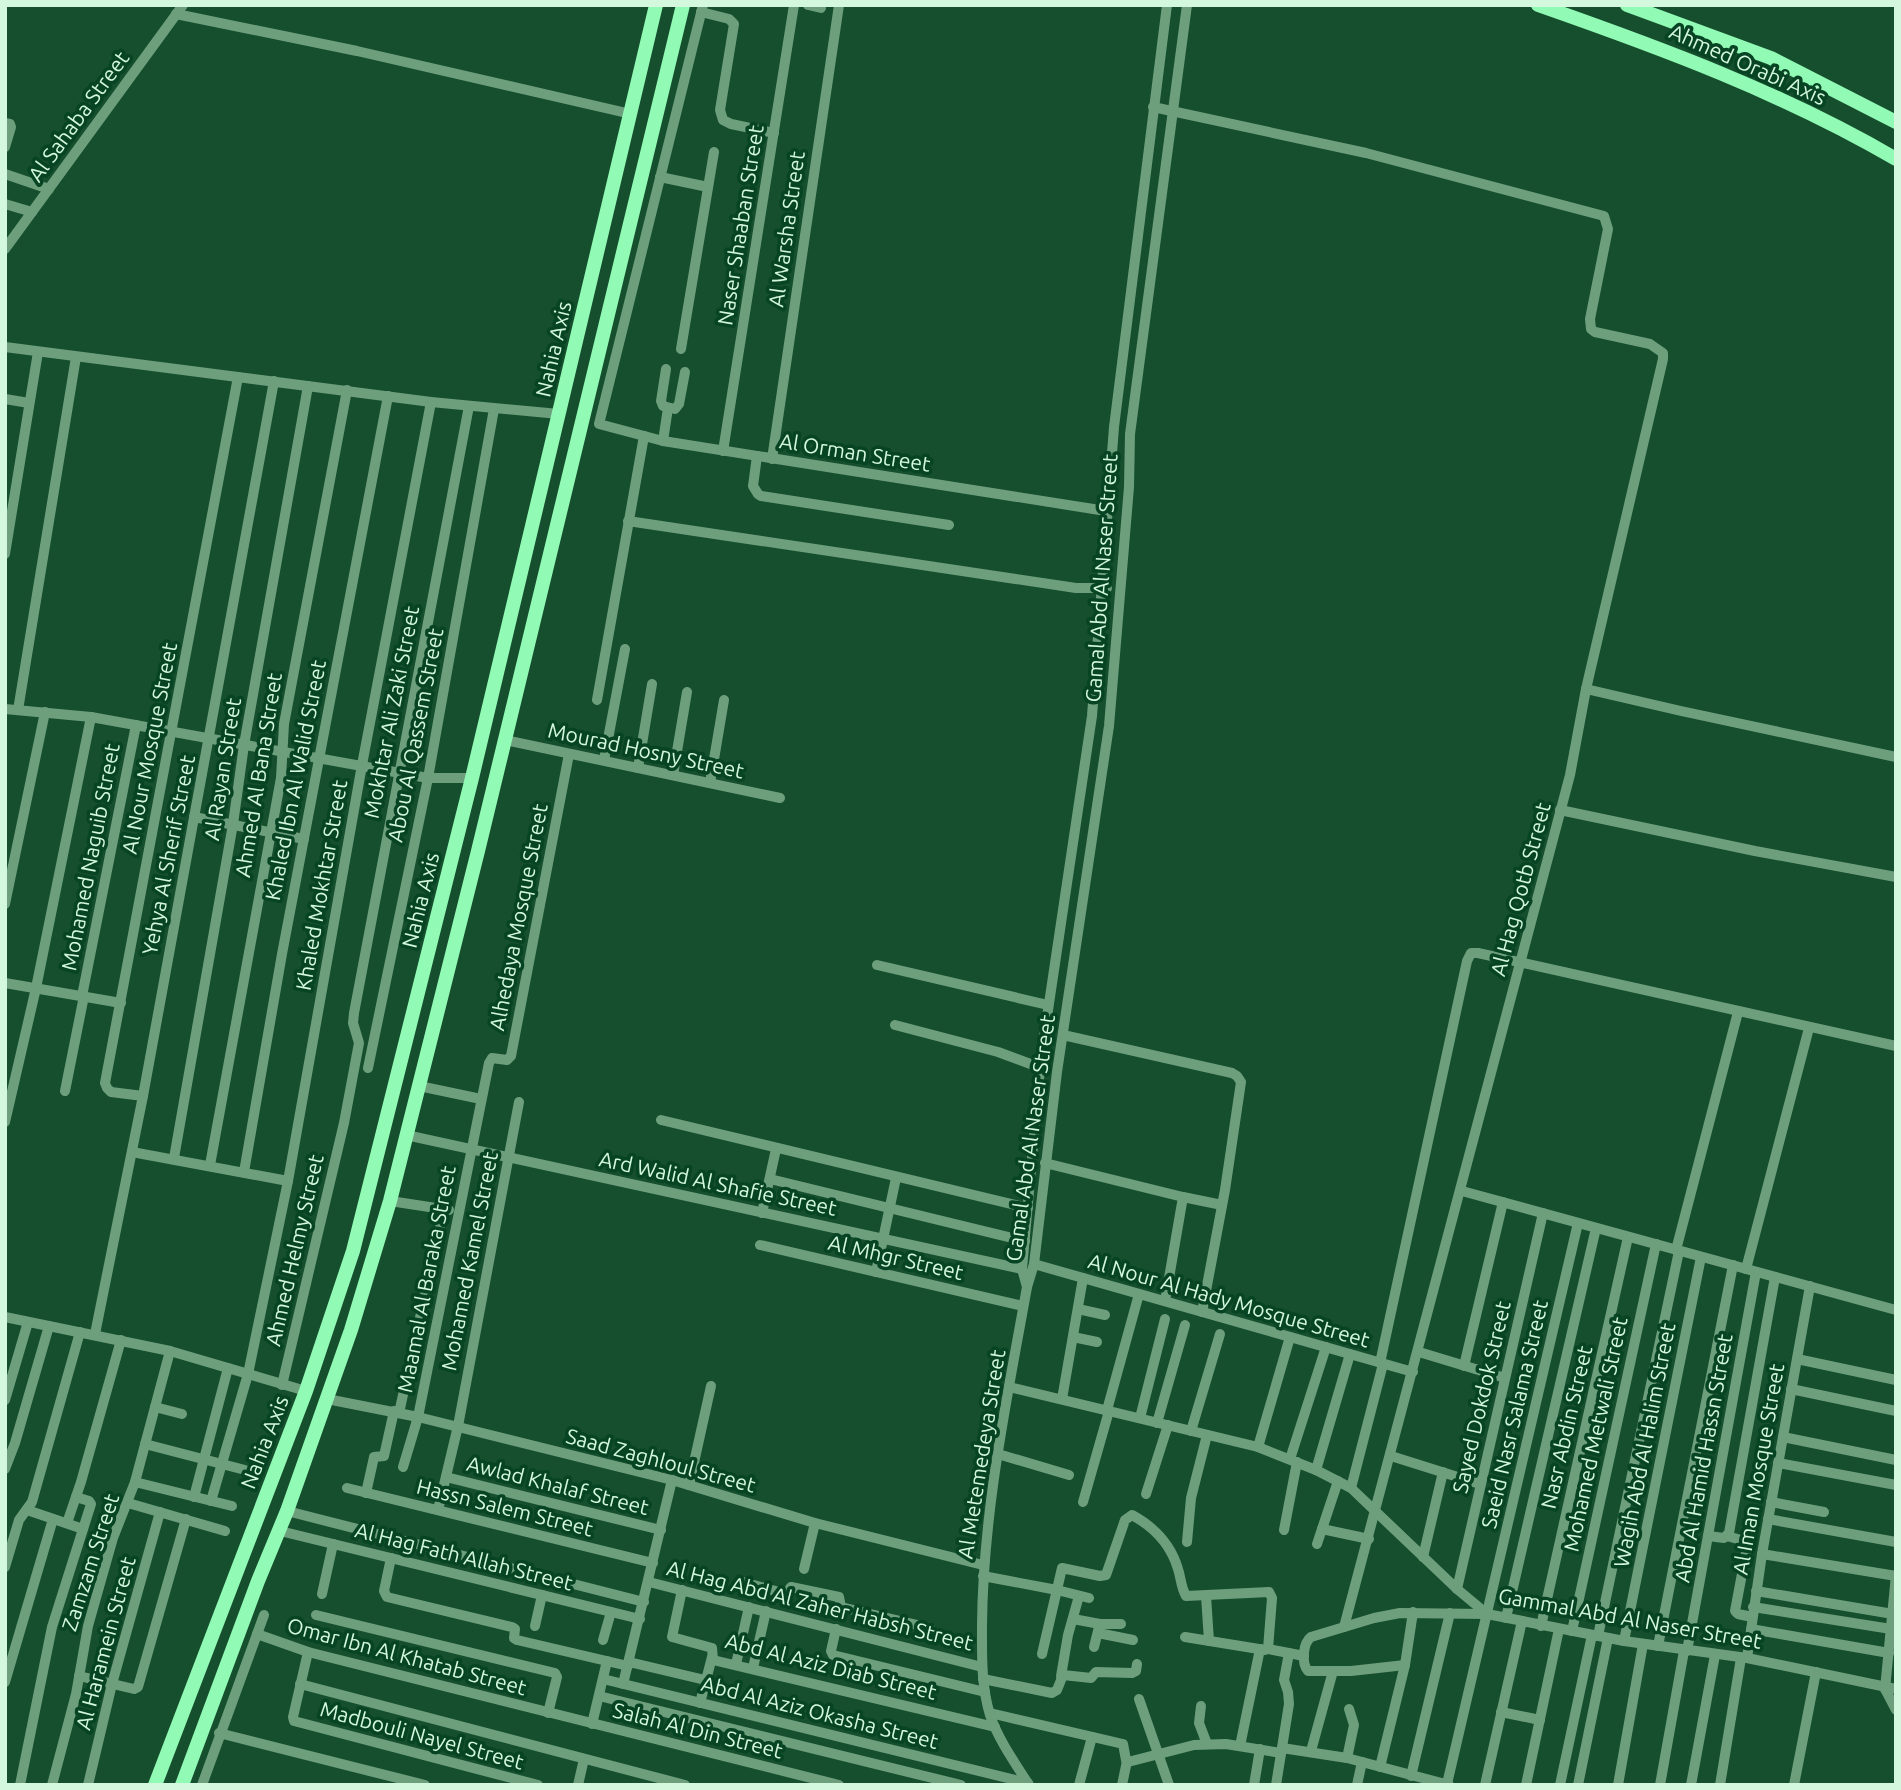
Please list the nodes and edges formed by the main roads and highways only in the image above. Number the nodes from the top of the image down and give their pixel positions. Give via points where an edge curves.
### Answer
1 (656, 5) edge
2 (683, 5) edge
3 (1538, 5) edge
4 (1627, 5) edge
5 (1896, 122) edge
6 (1896, 159) edge
7 (546, 470) junction
8 (568, 475) junction
9 (306, 1391) junction
10 (327, 1399) junction
11 (155, 1785) edge
12 (182, 1785) edge

1 - 7 main road, Nahia Axis
2 - 8 main road, Nahia Axis
3 - 6 main road, Ahmed Orabi Axis via 1723,74
4 - 5 main road, Ahmed Orabi Axis via 1771,58
7 - 8 main road
7 - 9 main road, Nahia Axis via 353,1251
8 - 10 main road, Nahia Axis via 390,1201
9 - 10 main road
9 - 11 main road, Nahia Axis
10 - 12 main road, Nahia Axis

